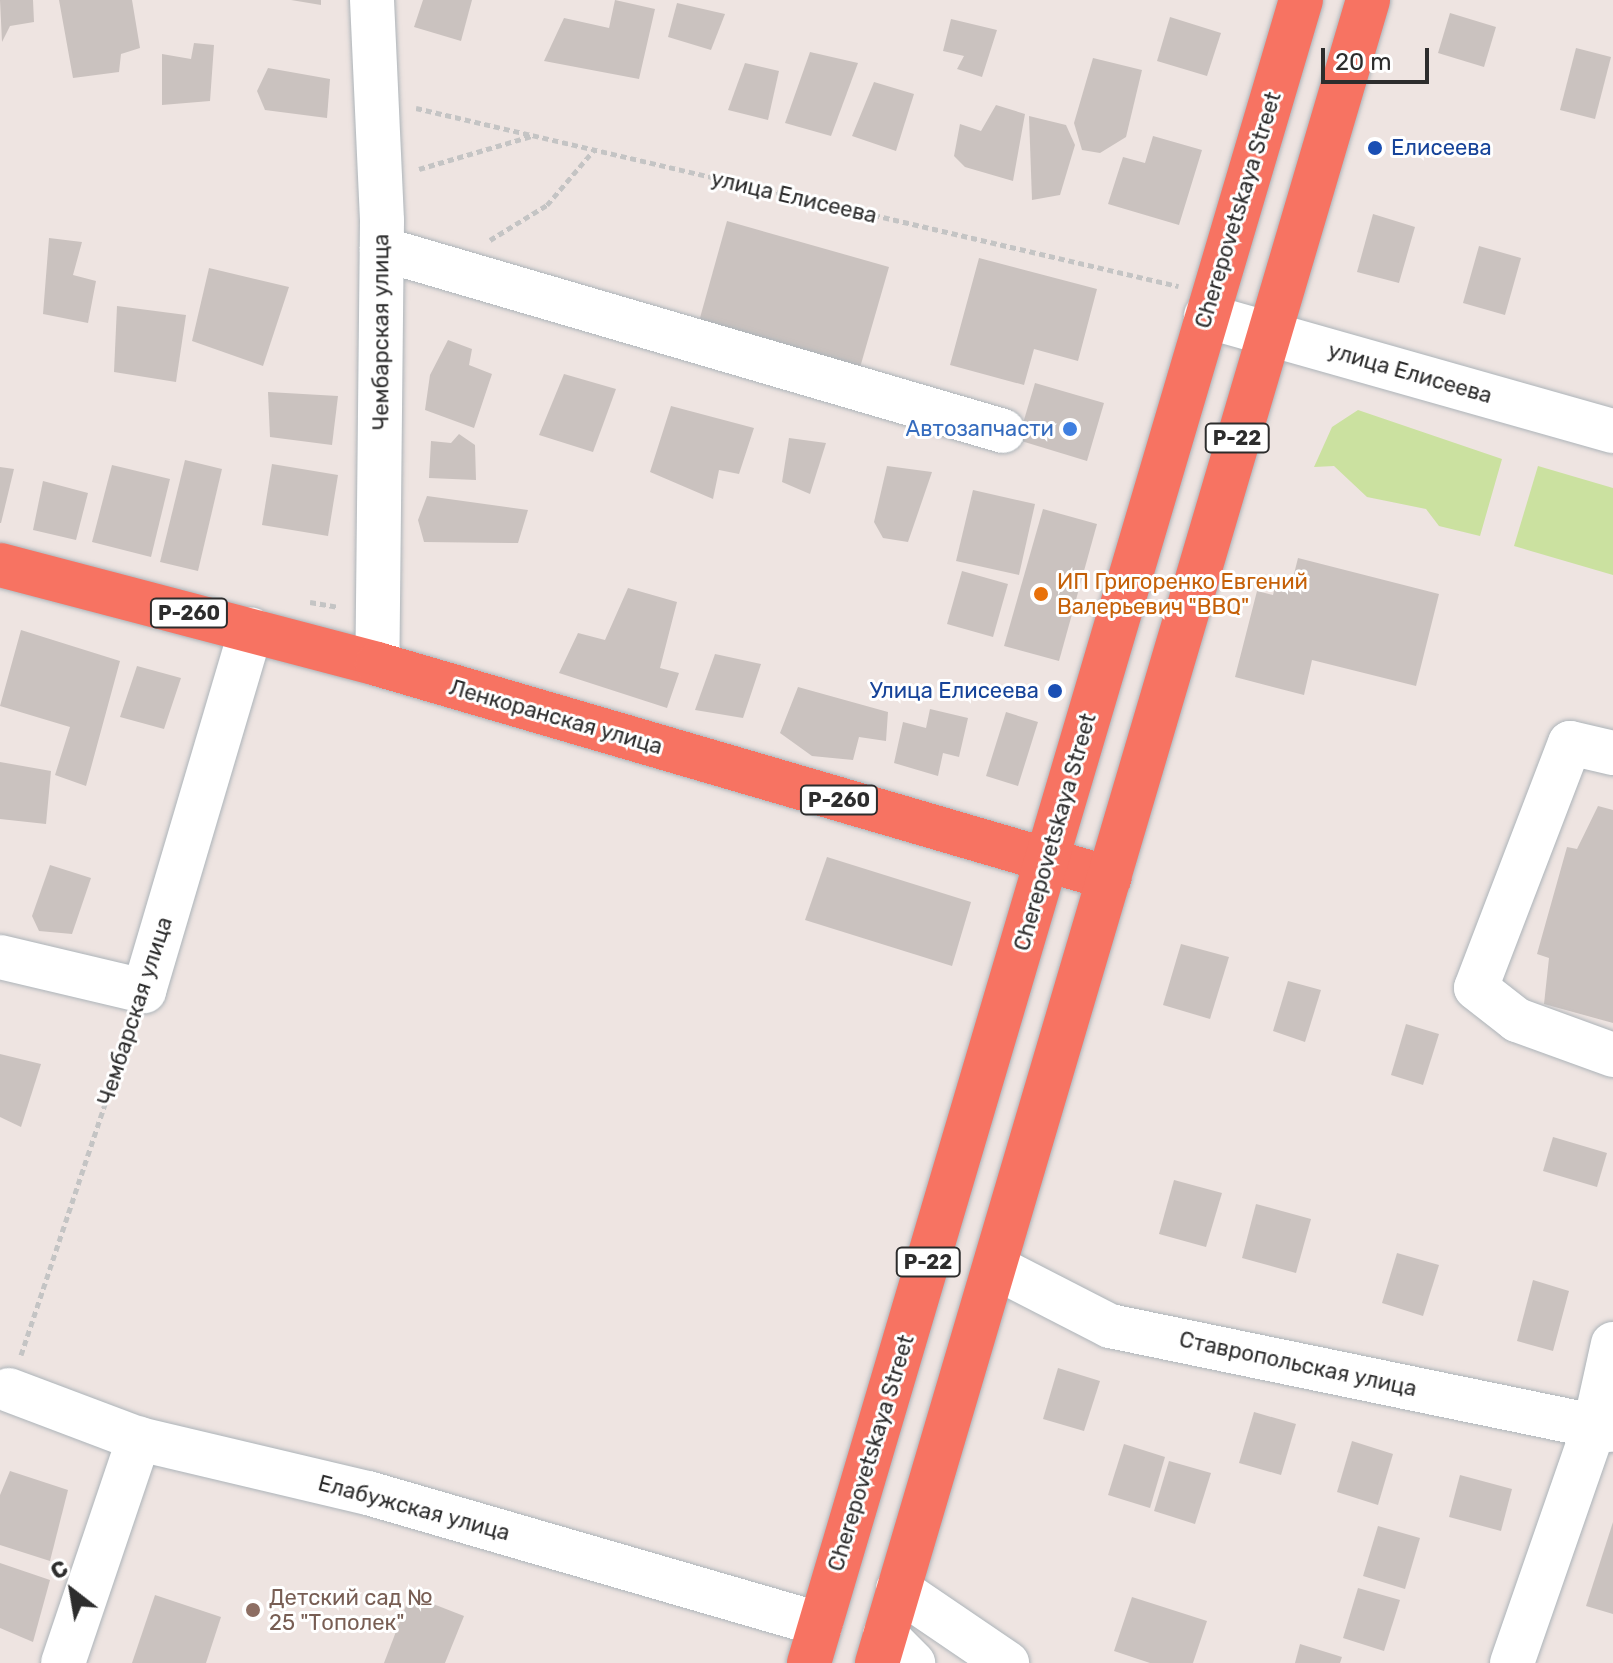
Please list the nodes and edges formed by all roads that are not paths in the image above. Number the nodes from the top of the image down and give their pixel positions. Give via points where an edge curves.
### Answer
1 (372, 0) edge
2 (1301, 0) edge
3 (1368, 0) edge
4 (382, 249) junction
5 (1210, 305) junction
6 (1267, 334) junction
7 (1003, 431) dead end
8 (1613, 431) edge
9 (0, 565) edge
10 (251, 629) junction
11 (377, 664) junction
12 (1613, 753) edge
13 (1047, 862) junction
14 (1109, 878) junction
15 (0, 957) edge
16 (1613, 1055) edge
17 (995, 1267) junction
18 (1613, 1344) edge
19 (9, 1390) road end
20 (1604, 1428) edge
21 (139, 1439) junction
22 (898, 1589) junction
23 (814, 1644) edge
24 (891, 1654) edge
25 (63, 1663) edge
26 (1007, 1663) edge
27 (1512, 1663) edge

1 - 4 street, Чембарская улица
2 - 5 highway, Cherepovetskaya Street / Р-22
3 - 6 highway, Р-22
4 - 7 street
4 - 11 street, Чембарская улица
5 - 6 street, улица Елисеева
5 - 13 highway, Cherepovetskaya Street / Р-22
6 - 8 street, улица Елисеева
6 - 14 highway, Р-22
9 - 10 highway, Ленкоранская улица / Р-260
10 - 11 highway, Ленкоранская улица / Р-260
10 - 15 street, Чембарская улица via 144,991
11 - 13 highway, Ленкоранская улица / Р-260
12 - 16 street via 1570,743 1476,988 1517,1020
13 - 14 highway, Ленкоранская улица
13 - 23 highway, Cherepovetskaya Street / Р-22
14 - 17 highway, Р-22
17 - 20 street, Ставропольская улица via 1110,1326
17 - 22 highway, Р-22
18 - 20 street
19 - 21 street, Елабужская улица
20 - 27 street
21 - 23 street, Елабужская улица via 368,1493
21 - 25 street
22 - 24 highway, Р-22
22 - 26 street

